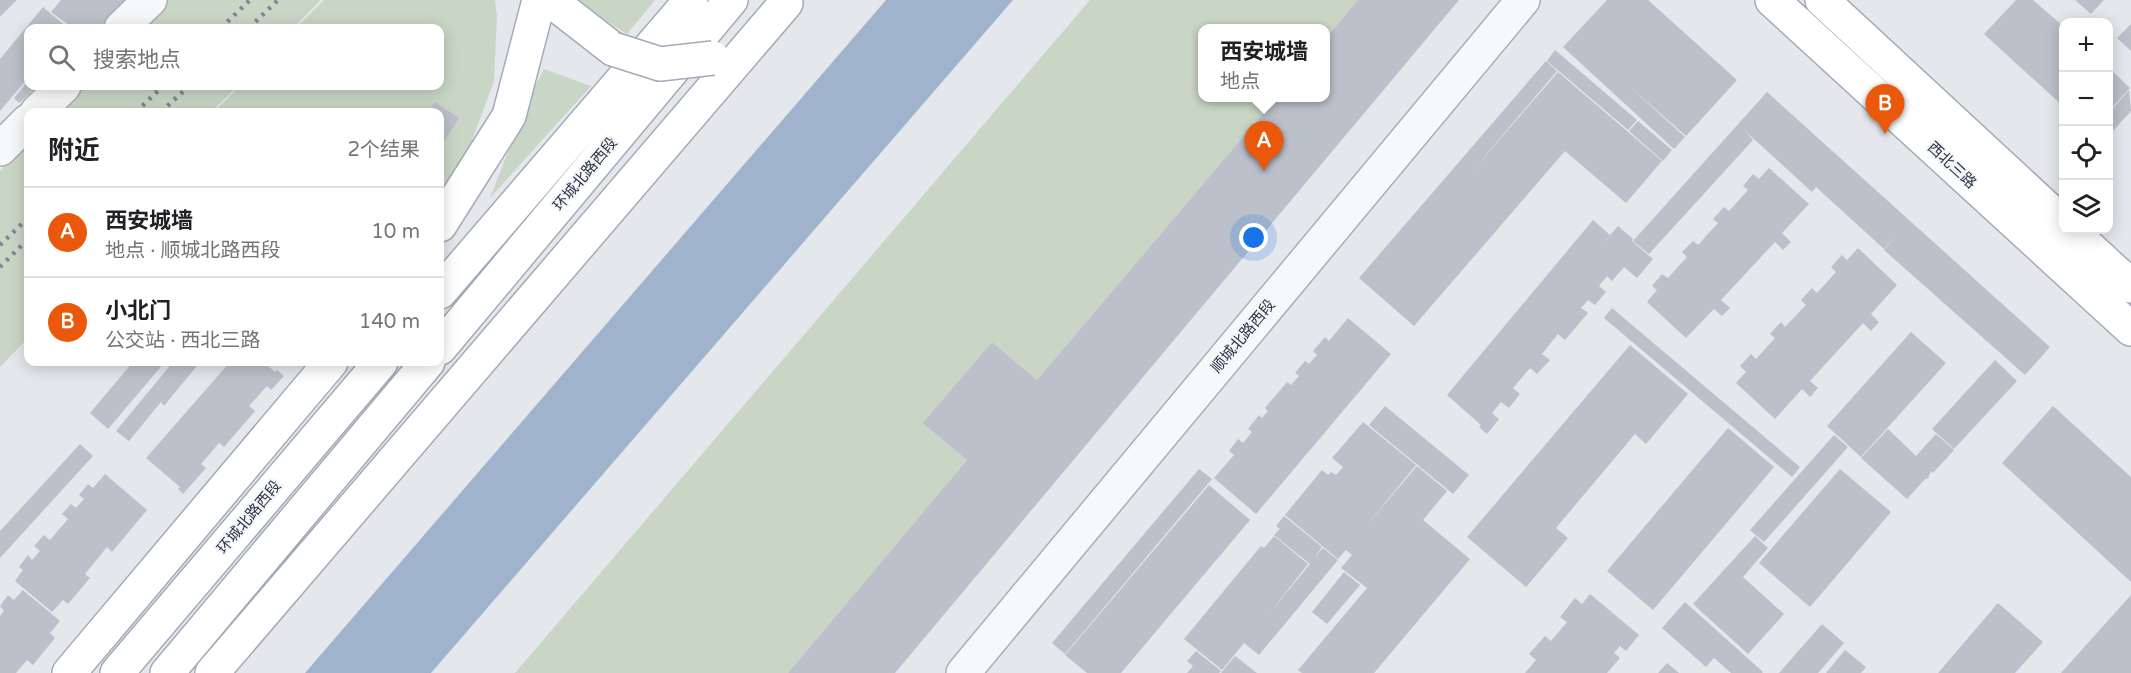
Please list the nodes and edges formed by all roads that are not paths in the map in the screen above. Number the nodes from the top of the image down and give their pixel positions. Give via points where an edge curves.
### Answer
1 (150, 0) edge
2 (539, 0) edge
3 (550, 0) edge
4 (691, 0) edge
5 (731, 0) edge
6 (1523, 0) edge
7 (1772, 0) edge
8 (1822, 0) edge
9 (787, 1) edge
10 (125, 24) edge
11 (60, 90) edge
12 (41, 108) edge
13 (24, 125) edge
14 (0, 149) edge
15 (444, 219) edge
16 (2059, 219) edge
17 (2074, 234) edge
18 (2131, 286) edge
19 (444, 287) edge
20 (2131, 330) edge
21 (444, 343) edge
22 (328, 366) edge
23 (378, 366) edge
24 (425, 366) edge
25 (69, 673) edge
26 (117, 673) edge
27 (167, 673) edge
28 (213, 673) edge
29 (963, 673) edge

1 - 10 street
2 - 15 main road via 509,116
3 - 9 main road, bridge via 613,49 660,64 713,58
4 - 19 main road
5 - 21 main road, 环城北路西段
6 - 29 street, 顺城北路西段
7 - 20 main road, 西北三路
8 - 16 main road
9 - 28 main road
11 - 12 street
13 - 14 street
17 - 18 main road
22 - 25 main road
23 - 26 main road, 环城北路西段
24 - 27 main road

